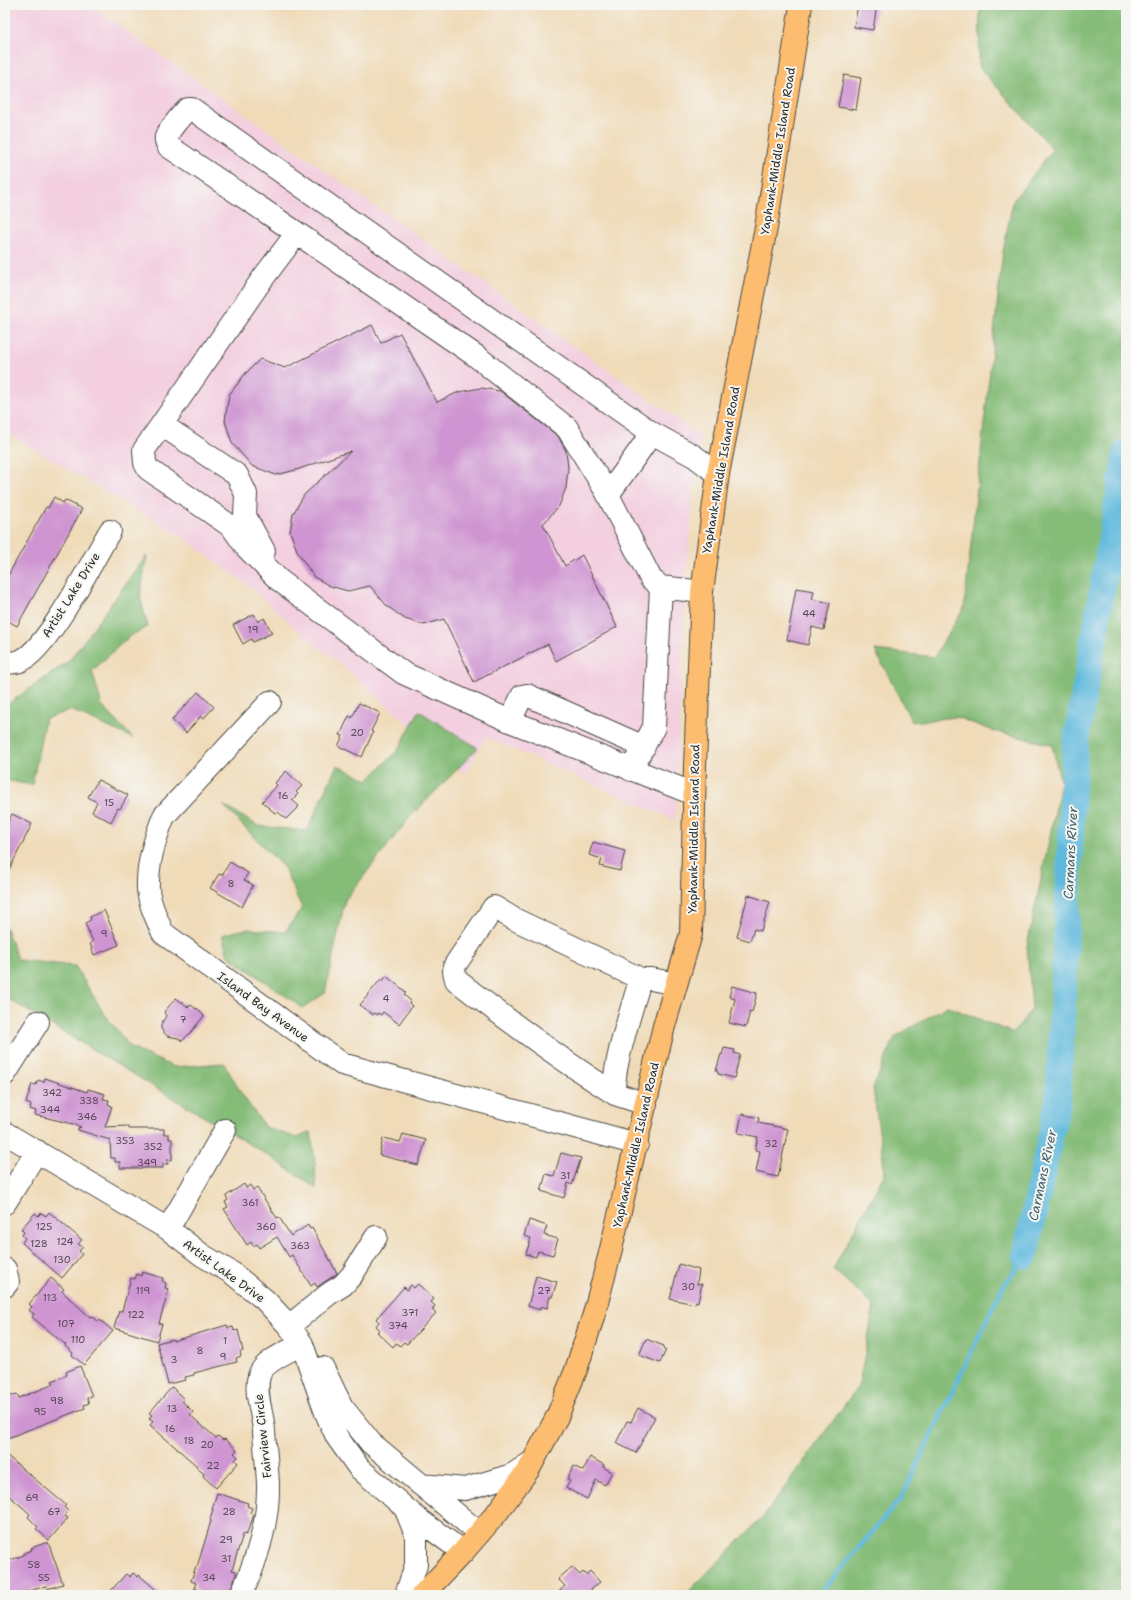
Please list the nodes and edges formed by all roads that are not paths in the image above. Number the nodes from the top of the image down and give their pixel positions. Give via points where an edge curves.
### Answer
1 (801, 5) edge
2 (297, 233) junction
3 (162, 425) junction
4 (652, 433) junction
5 (718, 474) junction
6 (608, 495) junction
7 (110, 531) dead end
8 (280, 580) junction
9 (661, 587) junction
10 (702, 592) junction
11 (5, 663) edge
12 (270, 702) dead end
13 (510, 721) junction
14 (644, 747) junction
15 (632, 770) junction
16 (694, 794) junction
17 (642, 979) junction
18 (676, 984) junction
19 (38, 1022) dead end
20 (5, 1074) edge
21 (615, 1094) junction
22 (646, 1104) junction
23 (225, 1130) dead end
24 (5, 1133) edge
25 (637, 1144) junction
26 (37, 1151) junction
27 (5, 1203) edge
28 (168, 1229) junction
29 (376, 1237) dead end
30 (5, 1269) edge
31 (5, 1286) edge
32 (295, 1335) junction
33 (532, 1462) junction
34 (422, 1485) junction
35 (406, 1509) junction
36 (479, 1533) junction
37 (463, 1552) junction
38 (241, 1595) edge
39 (406, 1595) edge
40 (422, 1595) edge

1 - 5 main road, Yaphank-Middle Island Road via 766,228
2 - 3 street
2 - 4 street via 168,146 167,136 188,109 192,109
2 - 6 street via 476,356 567,428
3 - 8 street via 237,475 246,494 245,516
3 - 8 street via 144,450 148,469 232,527 247,548
4 - 5 street via 694,456
4 - 6 street
5 - 10 main road, Yaphank-Middle Island Road
6 - 9 street via 650,579
7 - 11 street, Artist Lake Drive via 58,621 38,648 20,661
8 - 13 street via 403,673
9 - 10 street
9 - 14 street via 654,727
10 - 16 main road, Yaphank-Middle Island Road
12 - 25 street, Island Bay Avenue via 164,816 151,862 148,890 163,933 342,1064
13 - 14 street via 522,696 527,695
13 - 15 street
14 - 15 street
15 - 16 street
16 - 18 main road, Yaphank-Middle Island Road via 691,934
17 - 18 street
17 - 21 street via 616,1069 613,1087
17 - 21 street via 514,919 494,907 455,965 456,980 570,1065
18 - 22 main road, Yaphank-Middle Island Road
19 - 20 street
21 - 22 street
22 - 25 main road, Yaphank-Middle Island Road
23 - 28 street
24 - 26 street, Artist Lake Drive
25 - 33 main road, Yaphank-Middle Island Road via 610,1253 576,1370 557,1417
26 - 27 street
26 - 28 street, Artist Lake Drive
28 - 32 street, Artist Lake Drive via 249,1286 265,1300
29 - 32 street, Fairview Circle via 352,1275 343,1285 330,1293
30 - 31 street via 8,1282
32 - 34 street via 320,1361 342,1407 372,1442
32 - 35 street, Artist Lake Drive via 337,1437 359,1468
32 - 38 street, Fairview Circle via 267,1363 259,1376 258,1398 263,1420 268,1484 266,1519 254,1567
33 - 34 street via 512,1475 465,1488
33 - 36 main road, Yaphank-Middle Island Road via 496,1514
34 - 36 street
35 - 37 street, Artist Lake Drive
35 - 39 street via 416,1535 416,1565
36 - 37 main road, Yaphank-Middle Island Road
37 - 40 main road, Yaphank-Middle Island Road

